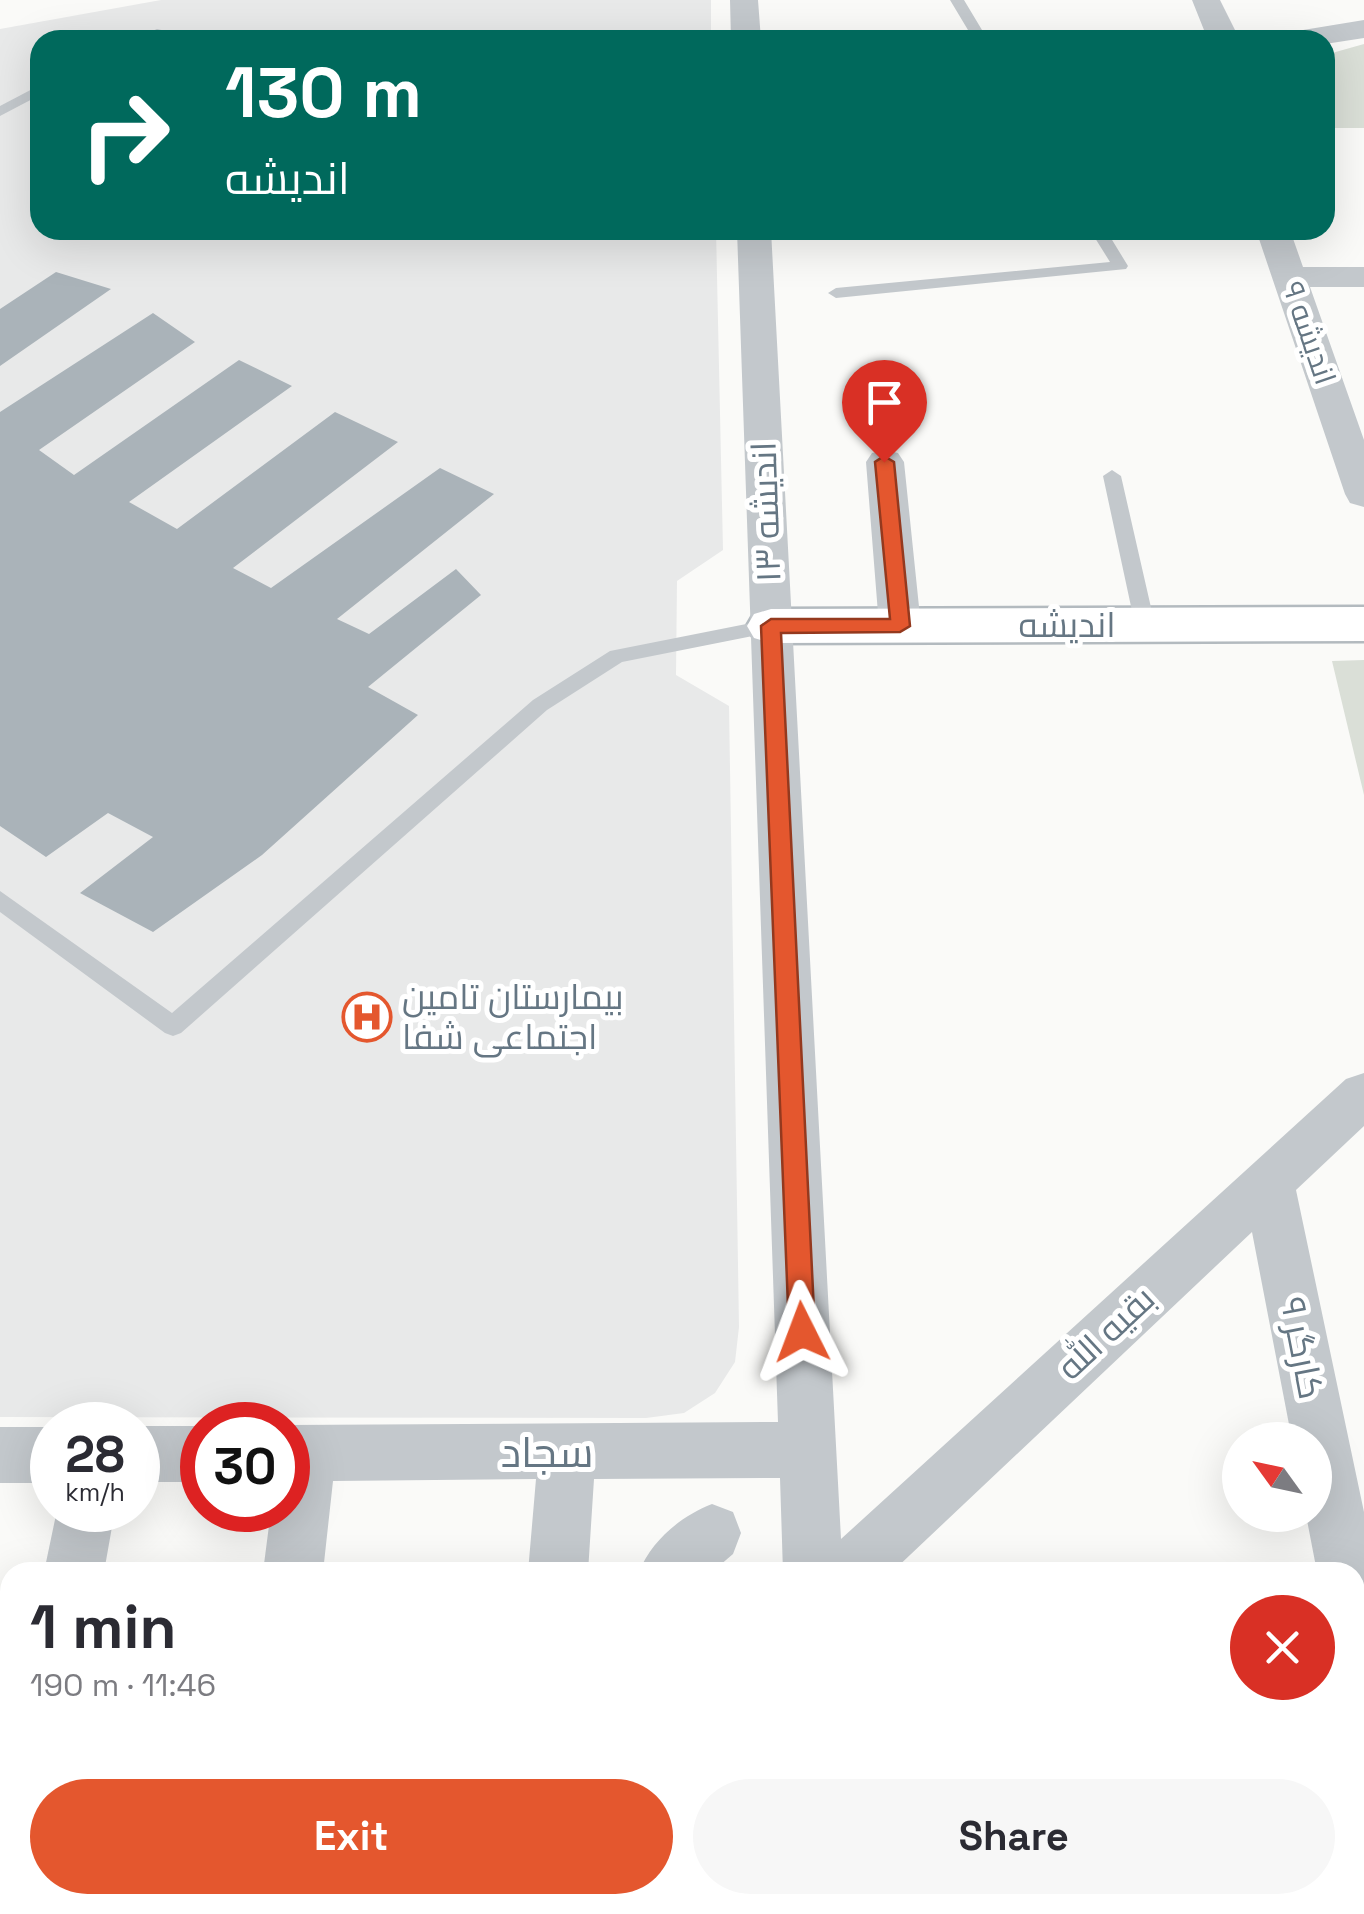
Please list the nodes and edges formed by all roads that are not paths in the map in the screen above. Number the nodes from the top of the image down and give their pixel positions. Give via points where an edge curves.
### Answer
1 (744, 0) edge
2 (956, 0) edge
3 (1206, 0) edge
4 (1357, 0) edge
5 (1364, 15) edge
6 (1364, 29) edge
7 (746, 30) edge
8 (975, 30) edge
9 (1217, 30) edge
10 (1335, 34) edge
11 (30, 95) edge
12 (0, 112) edge
13 (754, 240) edge
14 (1104, 240) edge
15 (1276, 240) edge
16 (1289, 277) junction
17 (1364, 277) edge
18 (836, 292) dead end
19 (884, 462) dead end
20 (1112, 476) dead end
21 (1364, 494) edge
22 (1364, 624) edge
23 (1145, 625) junction
24 (771, 626) junction
25 (900, 626) junction
26 (0, 900) edge
27 (1364, 1094) edge
28 (1268, 1182) junction
29 (807, 1450) junction
30 (567, 1452) junction
31 (310, 1453) edge
32 (0, 1455) edge
33 (30, 1455) edge
34 (82, 1532) edge
35 (294, 1532) edge
36 (712, 1533) dead end
37 (76, 1562) edge
38 (293, 1562) edge
39 (559, 1562) edge
40 (679, 1562) edge
41 (813, 1562) edge
42 (861, 1562) edge
43 (1345, 1562) edge

1 - 7 street
2 - 8 lane
3 - 9 street
4 - 5 street
6 - 10 street
11 - 12 lane
13 - 24 street, اندیشه ۱۳
14 - 18 lane via 1120,266
15 - 16 street, اندیشه ۹
16 - 17 street
16 - 21 street, اندیشه ۹
19 - 25 street
20 - 23 lane
22 - 23 street, اندیشه
23 - 25 street, اندیشه
24 - 25 street, اندیشه
24 - 26 lane via 618,656 540,706 173,1026
24 - 29 street, اندیشه ۱۳
27 - 28 street, بقیه الله
28 - 42 street, بقیه الله
28 - 43 street, کارگر ۹
29 - 30 street, سجاد
29 - 41 street, اندیشه ۱۳
30 - 31 street, سجاد
30 - 39 street
32 - 33 street
34 - 37 street
35 - 38 street
36 - 40 street

